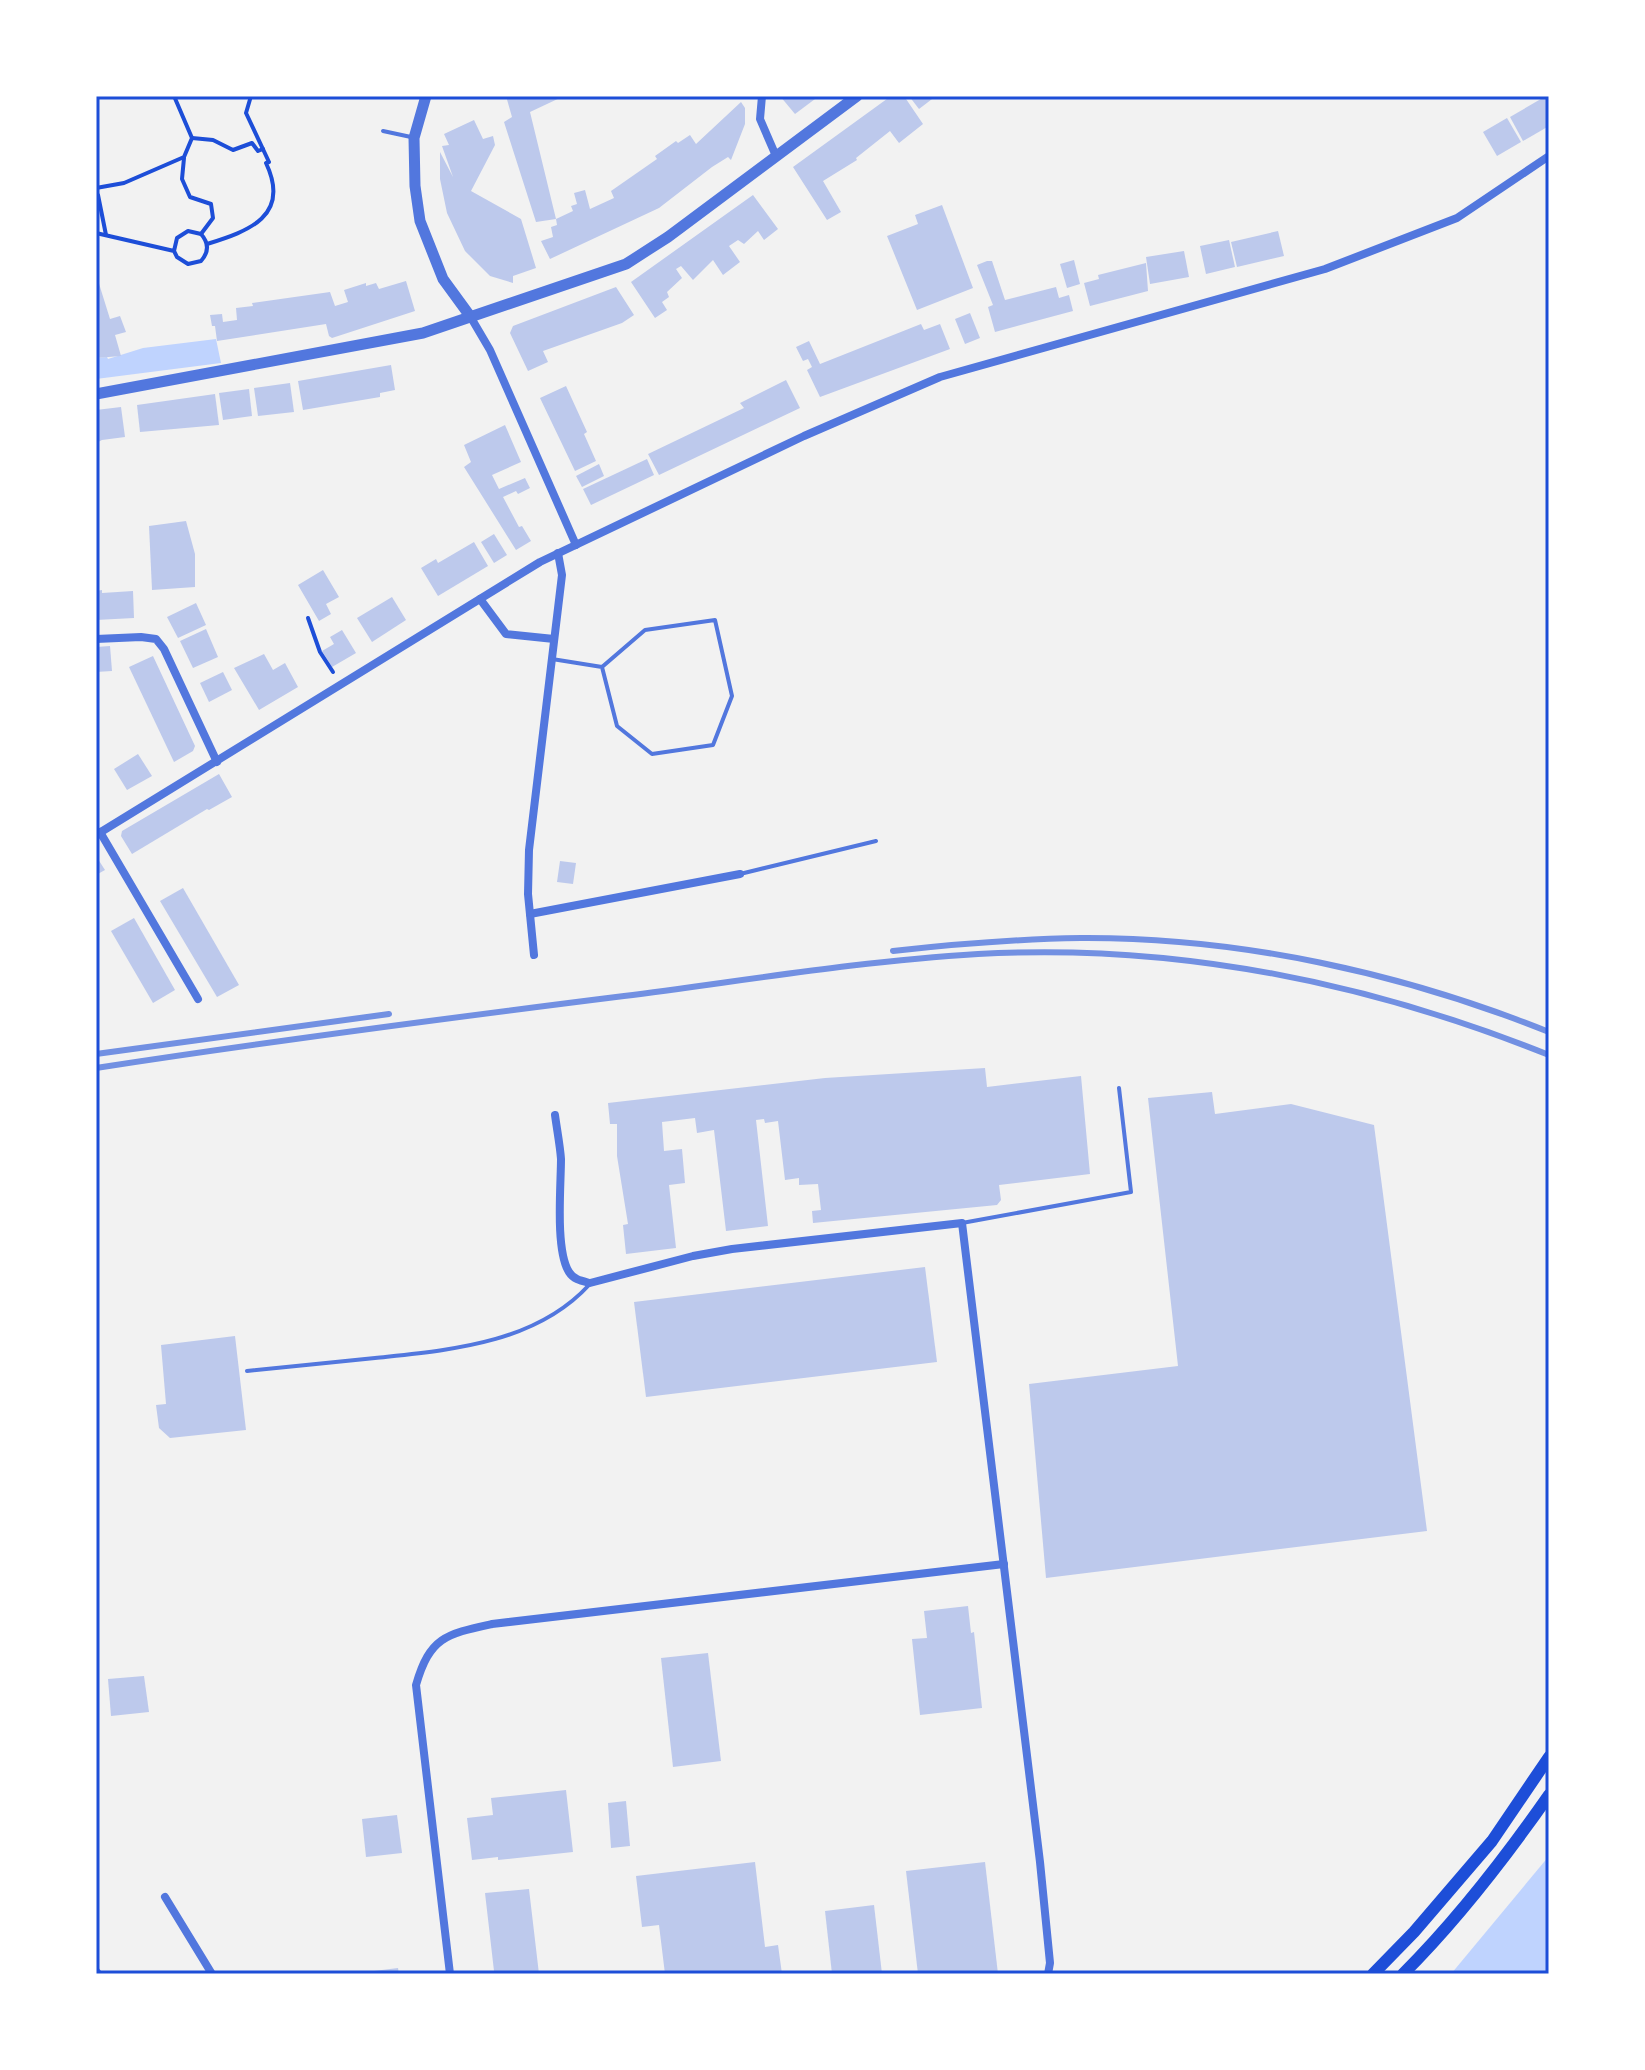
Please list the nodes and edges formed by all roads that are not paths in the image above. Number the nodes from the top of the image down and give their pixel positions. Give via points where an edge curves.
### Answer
1 (426, 96) edge
2 (762, 96) edge
3 (857, 96) edge
4 (383, 131) dead end
5 (414, 138) junction
6 (776, 156) junction
7 (1549, 156) edge
8 (470, 316) junction
9 (96, 394) edge
10 (576, 545) junction
11 (558, 553) junction
12 (480, 599) junction
13 (96, 639) edge
14 (554, 639) junction
15 (552, 659) junction
16 (602, 667) junction
17 (217, 762) junction
18 (98, 834) edge
19 (876, 841) dead end
20 (740, 874) joint
21 (530, 914) junction
22 (534, 955) dead end
23 (198, 999) dead end
24 (1119, 1088) dead end
25 (555, 1115) dead end
26 (962, 1223) junction
27 (590, 1283) junction
28 (247, 1371) dead end
29 (1004, 1564) junction
30 (1549, 1757) edge
31 (1549, 1795) edge
32 (165, 1897) dead end
33 (96, 1968) edge
34 (101, 1974) edge
35 (212, 1974) edge
36 (450, 1974) edge
37 (1048, 1974) edge
38 (1373, 1974) edge
39 (1403, 1974) edge

1 - 5 street
2 - 6 street via 760,119
3 - 6 street
4 - 5 lane
5 - 8 street via 420,221 443,279
6 - 8 street via 626,264
7 - 10 street via 1457,218 1325,269 940,377
8 - 9 street via 423,333
8 - 10 street
10 - 11 street
11 - 12 street
11 - 14 street via 562,575
12 - 14 street via 506,634
12 - 17 street
13 - 17 street via 156,639
14 - 15 street
15 - 16 lane
15 - 21 street via 529,850
16 - 16 lane via 645,630 715,620 732,696 713,745 652,754 617,726
17 - 18 street
18 - 23 street
19 - 20 lane
20 - 21 street
21 - 22 street
24 - 26 lane via 1131,1192
25 - 27 street via 561,1158 558,1202 568,1271
26 - 27 street via 732,1249
26 - 29 street
27 - 28 lane via 571,1304 521,1330 465,1348
29 - 36 street via 452,1633 423,1661 416,1685
29 - 37 street
30 - 38 main road via 1492,1841
31 - 39 main road via 1508,1854
32 - 35 street
33 - 34 lane

